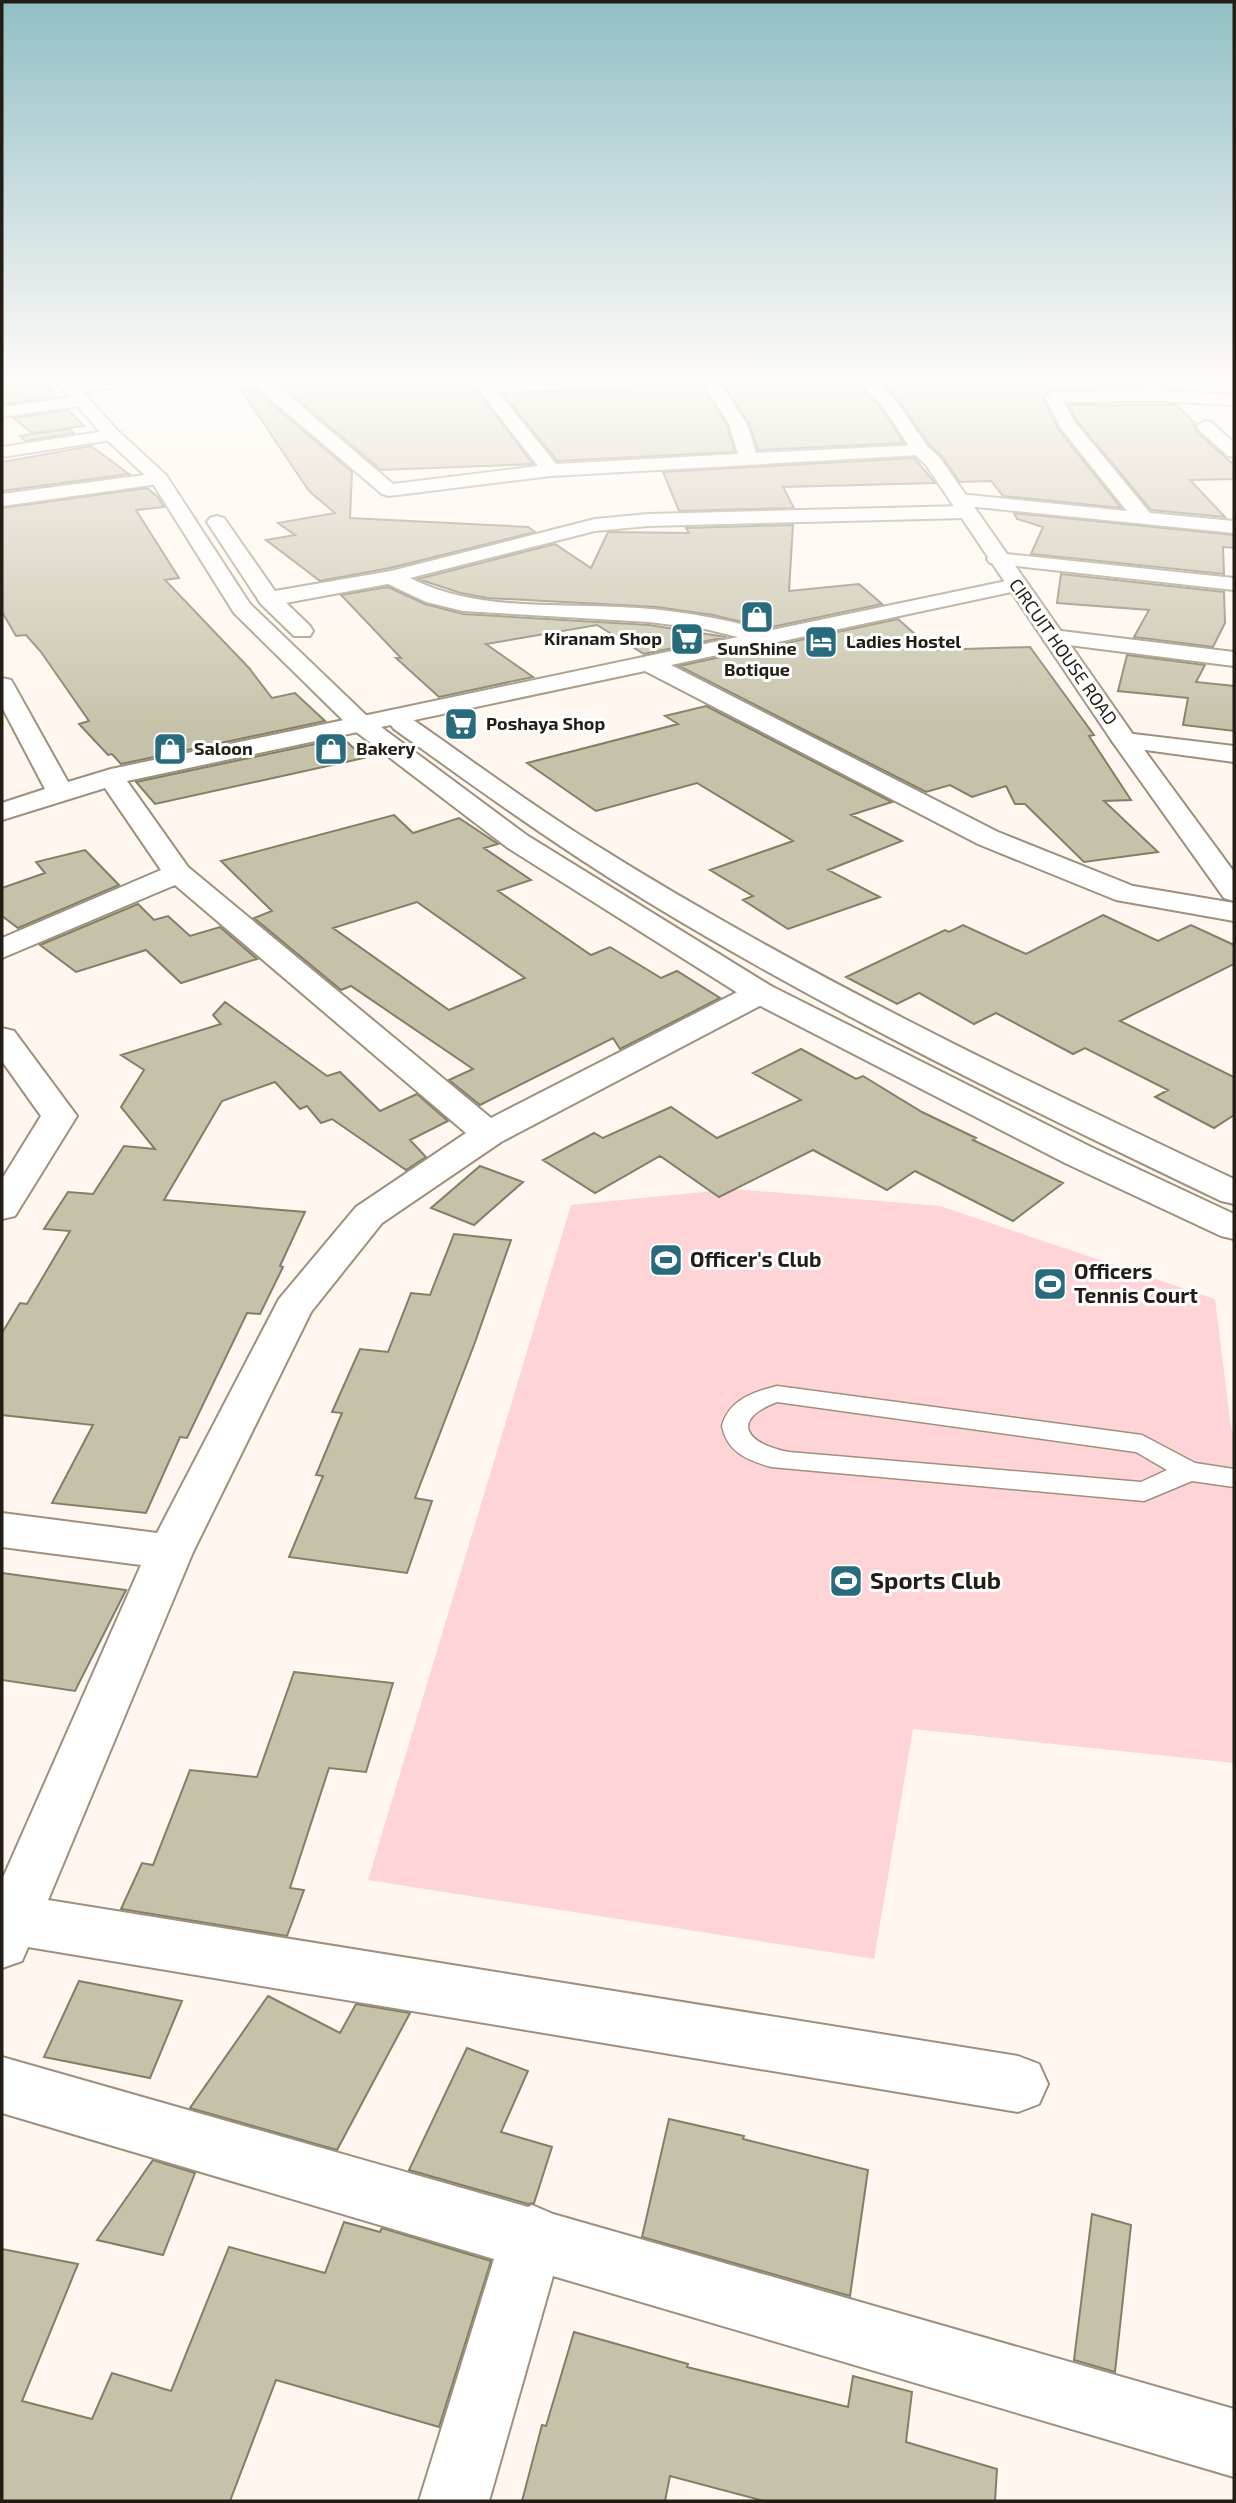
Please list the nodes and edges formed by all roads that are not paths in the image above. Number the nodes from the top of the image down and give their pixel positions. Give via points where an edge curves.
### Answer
1 (26, 497) edge
2 (170, 497) edge
3 (200, 497) edge
4 (400, 497) edge
5 (956, 497) edge
6 (1126, 497) edge
7 (2, 500) edge
8 (410, 504) dead end
9 (962, 506) junction
10 (1143, 517) junction
11 (1234, 527) edge
12 (997, 559) junction
13 (391, 577) junction
14 (1234, 584) edge
15 (1016, 585) junction
16 (269, 599) junction
17 (1053, 637) junction
18 (765, 638) junction
19 (1234, 659) edge
20 (648, 663) junction
21 (342, 669) dead end
22 (5, 701) edge
23 (375, 712) junction
24 (1125, 741) junction
25 (1234, 754) edge
26 (111, 777) junction
27 (60, 792) junction
28 (2, 812) edge
29 (178, 873) junction
30 (1234, 892) edge
31 (1234, 912) edge
32 (2, 949) edge
33 (760, 993) junction
34 (2, 1038) edge
35 (488, 1134) junction
36 (1234, 1192) edge
37 (2, 1208) edge
38 (1234, 1228) edge
39 (1189, 1471) junction
40 (1234, 1478) edge
41 (2, 1530) edge
42 (170, 1552) junction
43 (10, 1908) edge
44 (1018, 2084) dead end
45 (2, 2085) edge
46 (532, 2237) junction
47 (1234, 2443) edge
48 (454, 2501) edge

1 - 7 street
2 - 23 street via 242,608
3 - 16 street
4 - 8 street
5 - 9 street, CIRCUIT HOUSE ROAD
6 - 10 street
9 - 10 street
9 - 12 street, CIRCUIT HOUSE ROAD
9 - 13 street via 594,525
10 - 11 street
12 - 14 street
12 - 15 street, CIRCUIT HOUSE ROAD
13 - 16 street
13 - 18 street via 438,599 458,603 655,615 726,624
15 - 17 street, CIRCUIT HOUSE ROAD
15 - 18 street
16 - 21 street
17 - 19 street
17 - 24 street, CIRCUIT HOUSE ROAD
18 - 20 street
20 - 23 street
20 - 31 street via 988,838 1126,894
22 - 27 street
23 - 26 street
23 - 33 street via 518,842
23 - 36 street via 580,847 796,975 1107,1133
24 - 25 street
24 - 30 street, CIRCUIT HOUSE ROAD
26 - 27 street
26 - 29 street
27 - 28 street
29 - 32 street
29 - 35 street
33 - 35 street
33 - 38 street
34 - 37 street via 59,1116
35 - 42 street via 369,1215 293,1308
39 - 39 lane via 1144,1492 789,1461 753,1452 740,1442 735,1429 747,1404 777,1394 1142,1444
39 - 40 lane
41 - 42 street
42 - 43 street
43 - 44 street
45 - 46 street
46 - 47 street
46 - 48 street

